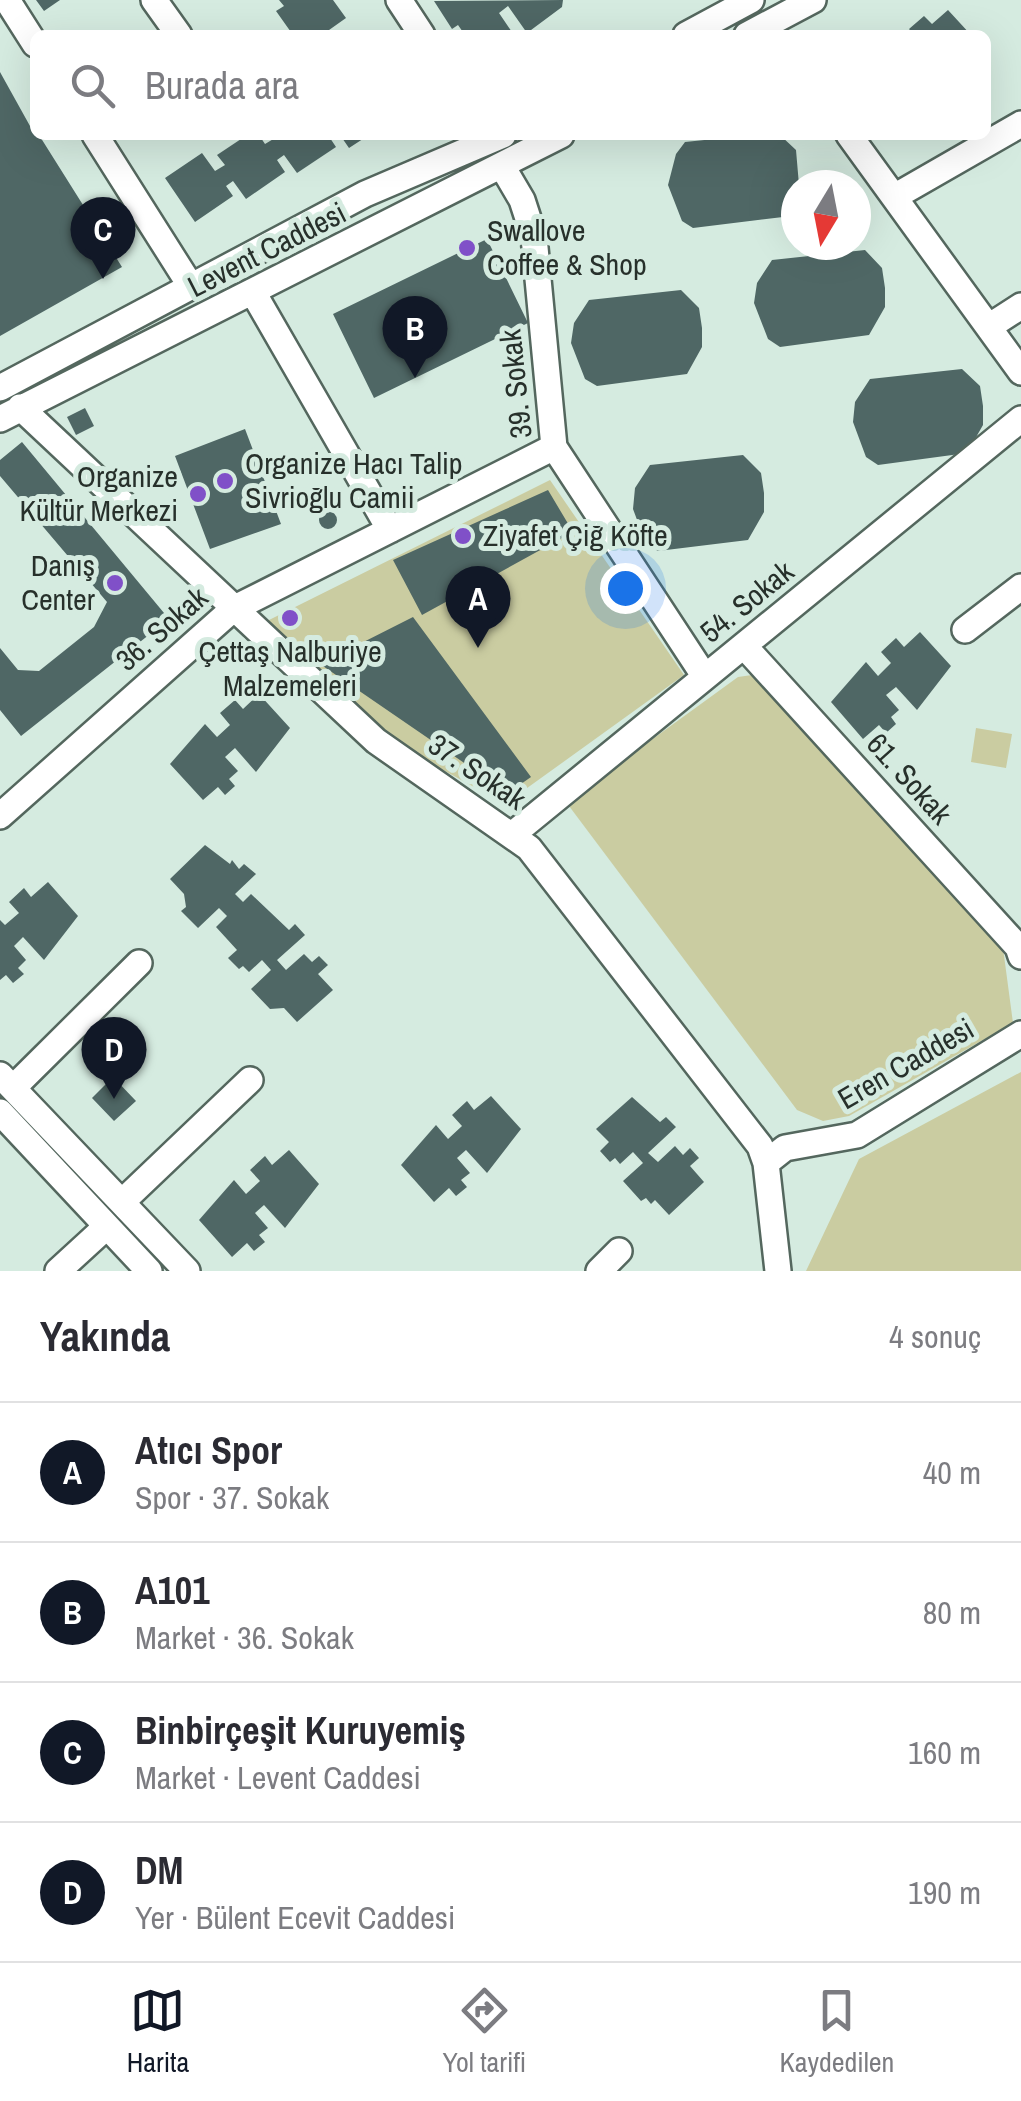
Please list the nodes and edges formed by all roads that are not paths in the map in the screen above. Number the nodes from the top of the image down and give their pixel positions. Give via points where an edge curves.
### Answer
1 (6, 0) edge
2 (154, 0) edge
3 (398, 0) edge
4 (750, 0) edge
5 (813, 0) edge
6 (175, 30) edge
7 (419, 30) edge
8 (695, 30) edge
9 (767, 30) edge
10 (30, 36) edge
11 (1021, 124) edge
12 (97, 140) edge
13 (487, 140) edge
14 (551, 140) edge
15 (853, 140) edge
16 (502, 166) junction
17 (894, 197) junction
18 (190, 285) junction
19 (254, 294) junction
20 (1021, 306) edge
21 (990, 326) junction
22 (1021, 372) edge
23 (0, 388) edge
24 (10, 414) edge
25 (1021, 419) edge
26 (554, 447) junction
27 (390, 530) junction
28 (1021, 587) edge
29 (233, 609) junction
30 (964, 630) dead end
31 (745, 647) junction
32 (705, 677) junction
33 (0, 816) edge
34 (513, 834) junction
35 (1021, 956) edge
36 (139, 963) dead end
37 (1021, 1034) edge
38 (250, 1080) dead end
39 (6, 1081) edge
40 (0, 1112) edge
41 (766, 1163) junction
42 (122, 1202) junction
43 (106, 1227) junction
44 (619, 1251) dead end
45 (58, 1271) edge
46 (149, 1271) edge
47 (187, 1271) edge
48 (598, 1271) edge
49 (778, 1271) edge

1 - 10 street
2 - 6 street
3 - 7 street
4 - 8 street
5 - 9 street
11 - 17 street
12 - 18 street
13 - 18 street, Levent Caddesi via 365,194
14 - 16 street, Levent Caddesi
15 - 17 street
16 - 19 street, Levent Caddesi
16 - 26 street, 39. Sokak via 534,237
17 - 21 street
18 - 23 street, Levent Caddesi
19 - 24 street, Levent Caddesi
19 - 27 street
20 - 21 street
21 - 22 street
24 - 29 street, 37. Sokak
25 - 31 street, 54. Sokak
26 - 27 street, 36. Sokak
26 - 32 street, 39. Sokak
27 - 29 street, 36. Sokak
28 - 30 street
29 - 33 street, 36. Sokak
29 - 34 street, 37. Sokak via 376,741
31 - 32 street, 54. Sokak
31 - 35 street, 61. Sokak
32 - 34 street, 54. Sokak
34 - 41 street, 37. Sokak via 731,1104
36 - 39 street
37 - 41 street, Eren Caddesi via 857,1135 785,1148
38 - 42 street
39 - 42 street
40 - 43 street
41 - 49 street, 37. Sokak
42 - 47 street
43 - 45 street
43 - 46 street
44 - 48 street

